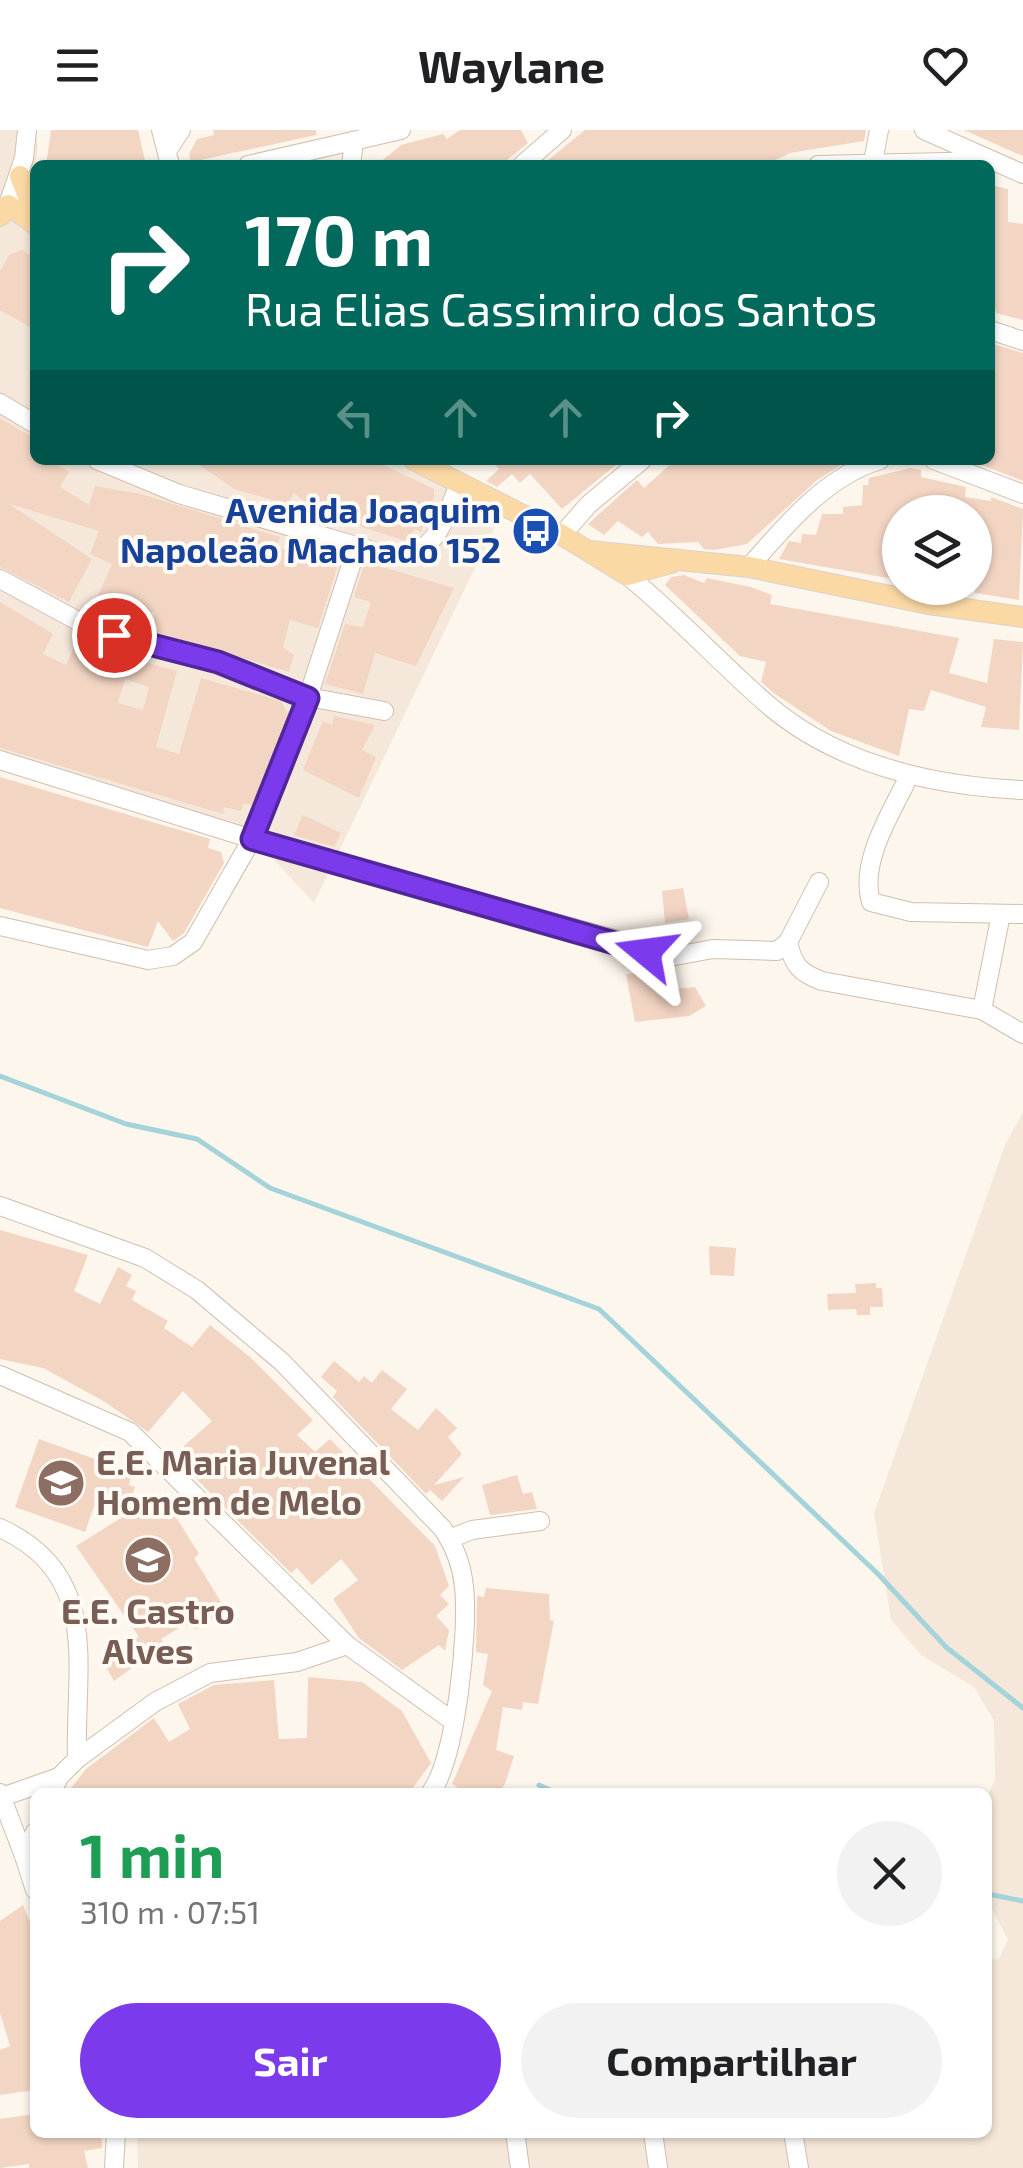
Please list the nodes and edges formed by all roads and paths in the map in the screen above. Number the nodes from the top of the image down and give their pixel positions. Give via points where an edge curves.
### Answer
1 (161, 130) edge
2 (181, 130) edge
3 (401, 130) edge
4 (562, 130) edge
5 (879, 130) edge
6 (924, 130) edge
7 (30, 133) edge
8 (354, 142) junction
9 (310, 154) junction
10 (169, 158) edge
11 (276, 160) edge
12 (319, 160) edge
13 (352, 160) edge
14 (528, 160) edge
15 (873, 160) edge
16 (986, 160) edge
17 (995, 164) edge
18 (1023, 174) edge
19 (20, 176) junction
20 (30, 201) edge
21 (4, 211) edge
22 (30, 222) edge
23 (995, 332) edge
24 (1023, 341) edge
25 (0, 402) edge
26 (30, 421) edge
27 (109, 465) edge
28 (425, 465) edge
29 (636, 465) edge
30 (866, 465) edge
31 (947, 465) edge
32 (460, 482) junction
33 (1023, 494) edge
34 (562, 535) junction
35 (357, 547) junction
36 (588, 552) junction
37 (690, 558) junction
38 (749, 566) junction
39 (626, 575) junction
40 (0, 579) edge
41 (1023, 616) edge
42 (308, 698) junction
43 (384, 711) dead end
44 (0, 760) edge
45 (909, 776) junction
46 (1023, 790) edge
47 (252, 839) junction
48 (820, 882) dead end
49 (1001, 914) junction
50 (1023, 914) edge
51 (0, 926) edge
52 (788, 942) junction
53 (982, 1010) junction
54 (1023, 1034) edge
55 (0, 1206) edge
56 (0, 1375) edge
57 (540, 1521) dead end
58 (0, 1528) edge
59 (449, 1539) junction
60 (347, 1645) junction
61 (454, 1722) junction
62 (76, 1759) junction
63 (56, 1785) edge
64 (433, 1788) edge
65 (30, 1790) edge
66 (1, 1795) edge
67 (30, 1843) edge
68 (24, 1856) junction
69 (30, 1875) edge
70 (116, 2138) edge
71 (517, 2138) edge
72 (654, 2138) edge
73 (794, 2138) edge
74 (114, 2168) edge
75 (520, 2168) edge
76 (658, 2168) edge
77 (799, 2168) edge

1 - 10 street
2 - 10 street
3 - 8 street
4 - 14 street
5 - 15 street
6 - 16 street
7 - 19 street
8 - 9 street
8 - 13 street
9 - 11 street
9 - 12 street
17 - 18 street
19 - 20 main road
19 - 21 street
21 - 22 main road
23 - 24 street
25 - 26 street
27 - 35 street via 180,494
28 - 32 main road
29 - 34 street
30 - 38 street via 827,489
31 - 33 street
32 - 34 main road
32 - 35 street via 442,526 422,550 409,556
34 - 36 main road
35 - 42 street
36 - 37 main road
36 - 39 main road
37 - 38 main road
37 - 39 main road
38 - 41 main road via 928,604
39 - 45 street via 800,728
40 - 42 street via 65,618 218,662
42 - 43 street
42 - 47 street
44 - 47 street
45 - 46 street via 964,788
45 - 49 street via 875,851 866,886 871,902 911,912
47 - 51 street via 205,926 173,956 148,960
47 - 52 street via 660,954 764,953
48 - 52 street
49 - 50 street
49 - 53 street
52 - 53 street via 803,974 822,982
53 - 54 street
55 - 59 street via 162,1266 219,1306 407,1488
56 - 60 street via 130,1432
57 - 59 street
58 - 62 street via 44,1556 74,1606
59 - 61 street via 465,1590
60 - 61 street
60 - 62 street via 297,1662 236,1666 192,1681
61 - 64 street via 444,1771
62 - 63 street
65 - 66 street
66 - 68 street
67 - 68 street
68 - 69 street
70 - 74 street
71 - 75 street
72 - 76 street
73 - 77 street

